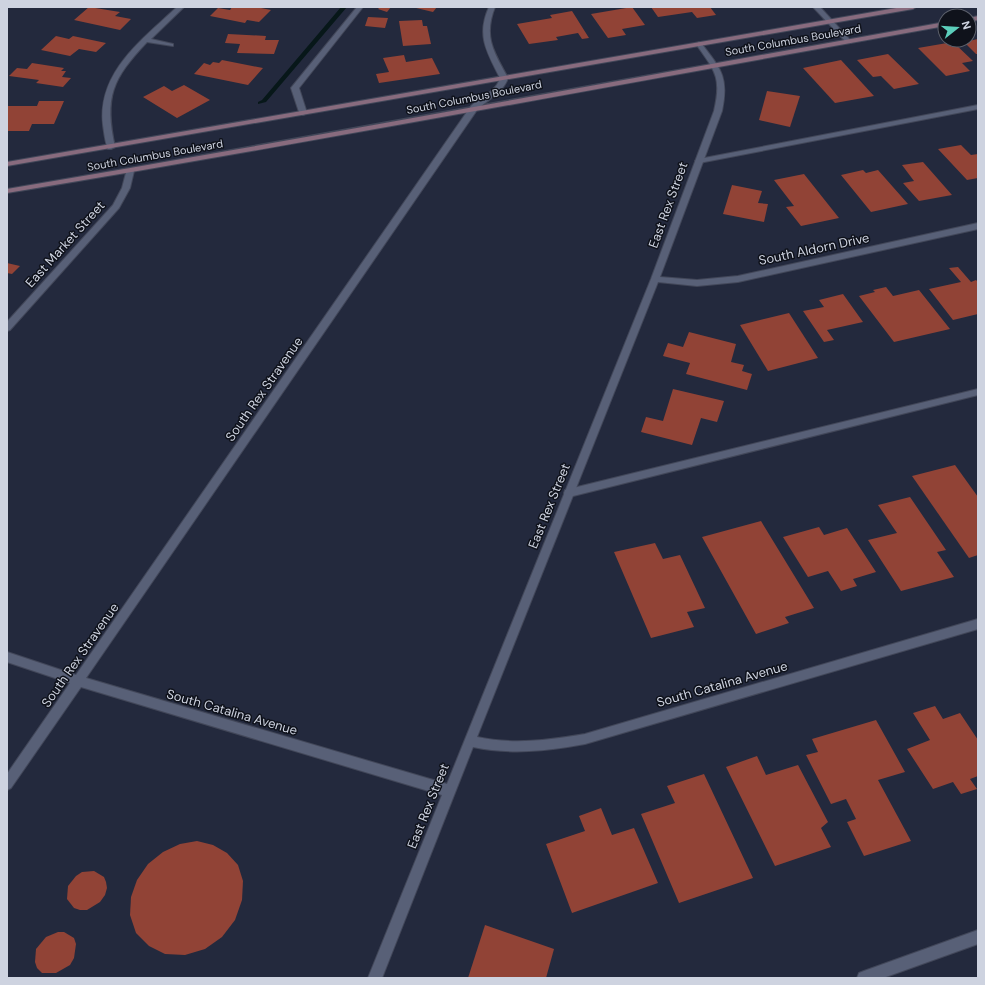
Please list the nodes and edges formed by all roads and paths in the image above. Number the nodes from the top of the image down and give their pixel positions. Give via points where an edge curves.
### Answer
1 (181, 7) edge
2 (360, 7) edge
3 (492, 7) edge
4 (816, 7) edge
5 (913, 7) edge
6 (830, 22) junction
7 (937, 26) edge
8 (147, 40) junction
9 (849, 42) junction
10 (699, 44) junction
11 (171, 45) dead end
12 (715, 65) junction
13 (504, 78) junction
14 (978, 107) edge
15 (474, 108) junction
16 (303, 113) junction
17 (111, 147) junction
18 (699, 161) junction
19 (7, 164) edge
20 (130, 170) junction
21 (7, 191) edge
22 (978, 226) edge
23 (655, 279) junction
24 (7, 328) edge
25 (978, 392) edge
26 (569, 493) junction
27 (978, 624) edge
28 (7, 657) edge
29 (78, 681) junction
30 (470, 741) junction
31 (7, 784) edge
32 (450, 791) junction
33 (978, 937) edge
34 (375, 978) edge
35 (864, 978) edge

1 - 8 street
2 - 16 street via 295,88
3 - 13 street via 484,36
4 - 6 street
5 - 6 street, South Columbus Boulevard
6 - 9 street
6 - 10 street, South Columbus Boulevard
7 - 9 street, South Columbus Boulevard
8 - 11 street
8 - 17 street via 120,68 108,92 105,114
9 - 12 street, South Columbus Boulevard
10 - 12 street, East Rex Street
10 - 13 street, South Columbus Boulevard
12 - 15 street, South Columbus Boulevard
12 - 18 street, East Rex Street via 723,89 718,112
13 - 15 street, South Rex Stravenue via 498,89
13 - 16 street, South Columbus Boulevard
14 - 18 street
15 - 20 street, South Columbus Boulevard
15 - 29 street, South Rex Stravenue
16 - 17 street, South Columbus Boulevard
17 - 19 street, South Columbus Boulevard
18 - 23 street, East Rex Street
20 - 21 street, South Columbus Boulevard
20 - 24 street, East Market Street via 126,188 116,206
22 - 23 street, South Aldorn Drive via 732,280 697,283
23 - 26 street, East Rex Street
25 - 26 street
26 - 30 street, East Rex Street
27 - 30 street, South Catalina Avenue via 585,739 526,747
28 - 29 street, South Catalina Avenue
29 - 31 street, South Rex Stravenue
29 - 32 street, South Catalina Avenue
30 - 32 street, East Rex Street
32 - 34 street, East Rex Street
33 - 35 street

